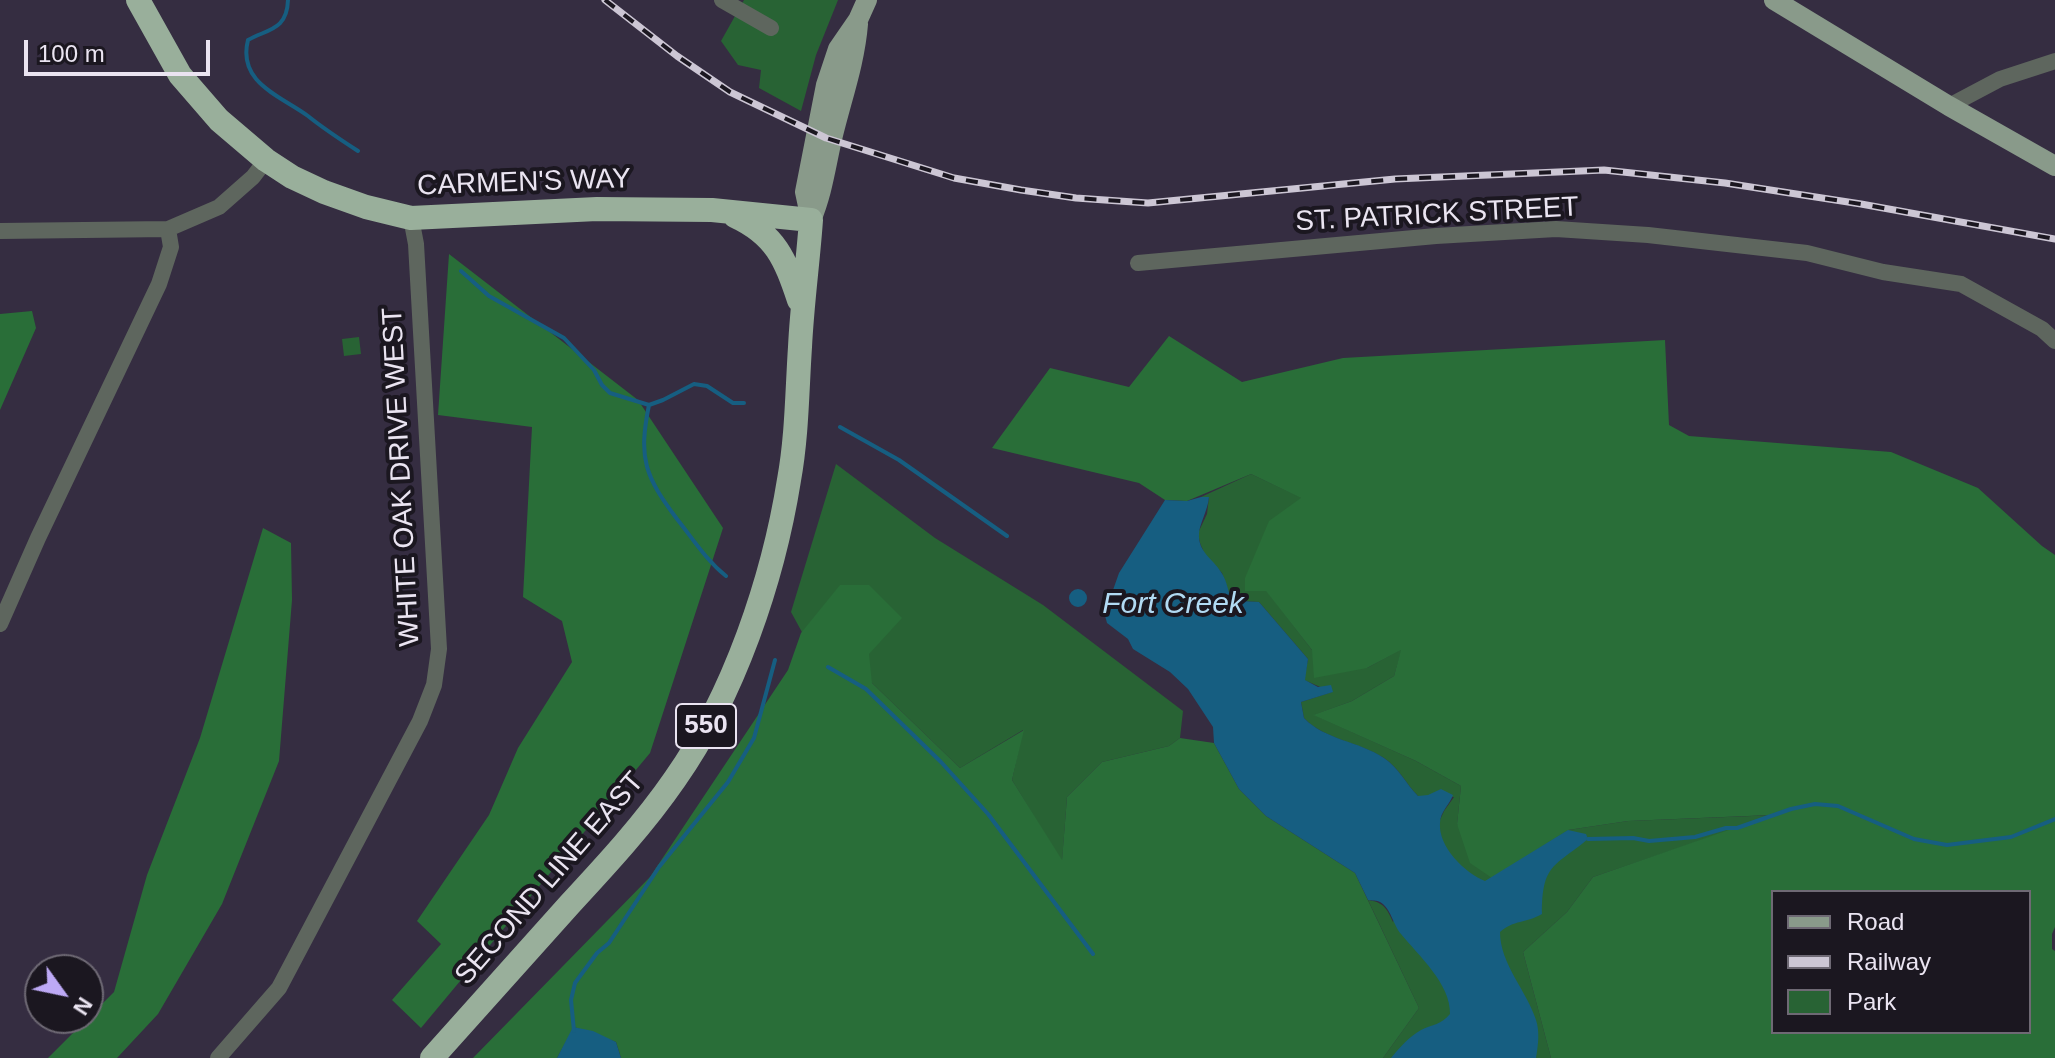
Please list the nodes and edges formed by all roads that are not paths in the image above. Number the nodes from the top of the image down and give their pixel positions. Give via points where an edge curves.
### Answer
1 (138, 0) edge
2 (722, 0) edge
3 (867, 0) edge
4 (1774, 0) edge
5 (771, 28) dead end
6 (2055, 61) edge
7 (1949, 106) junction
8 (266, 160) junction
9 (2055, 166) edge
10 (726, 211) junction
11 (411, 218) junction
12 (811, 220) junction
13 (168, 229) junction
14 (0, 231) edge
15 (1138, 263) dead end
16 (802, 310) junction
17 (2055, 341) edge
18 (0, 624) edge
19 (218, 1058) edge
20 (432, 1058) edge

1 - 8 highway, CARMEN'S WAY via 180,75 219,120
2 - 5 street
3 - 12 main road, SECOND LINE EAST / 550 via 858,20 823,194
4 - 7 main road
6 - 7 street via 2000,79
7 - 9 main road
8 - 11 highway, CARMEN'S WAY via 324,192
8 - 13 street via 219,207
10 - 11 highway, CARMEN'S WAY via 597,209
10 - 12 highway, CARMEN'S WAY
10 - 16 highway via 750,223 777,247
11 - 19 street, WHITE OAK DRIVE WEST via 439,649 434,685 279,988
12 - 16 highway, SECOND LINE EAST / 550
13 - 14 street
13 - 18 street via 171,247 159,284
15 - 17 street, ST. PATRICK STREET via 1541,230 1648,235 1807,253 1961,284
16 - 20 highway, SECOND LINE EAST / 550 via 796,430 774,548 745,641 704,731 638,829

